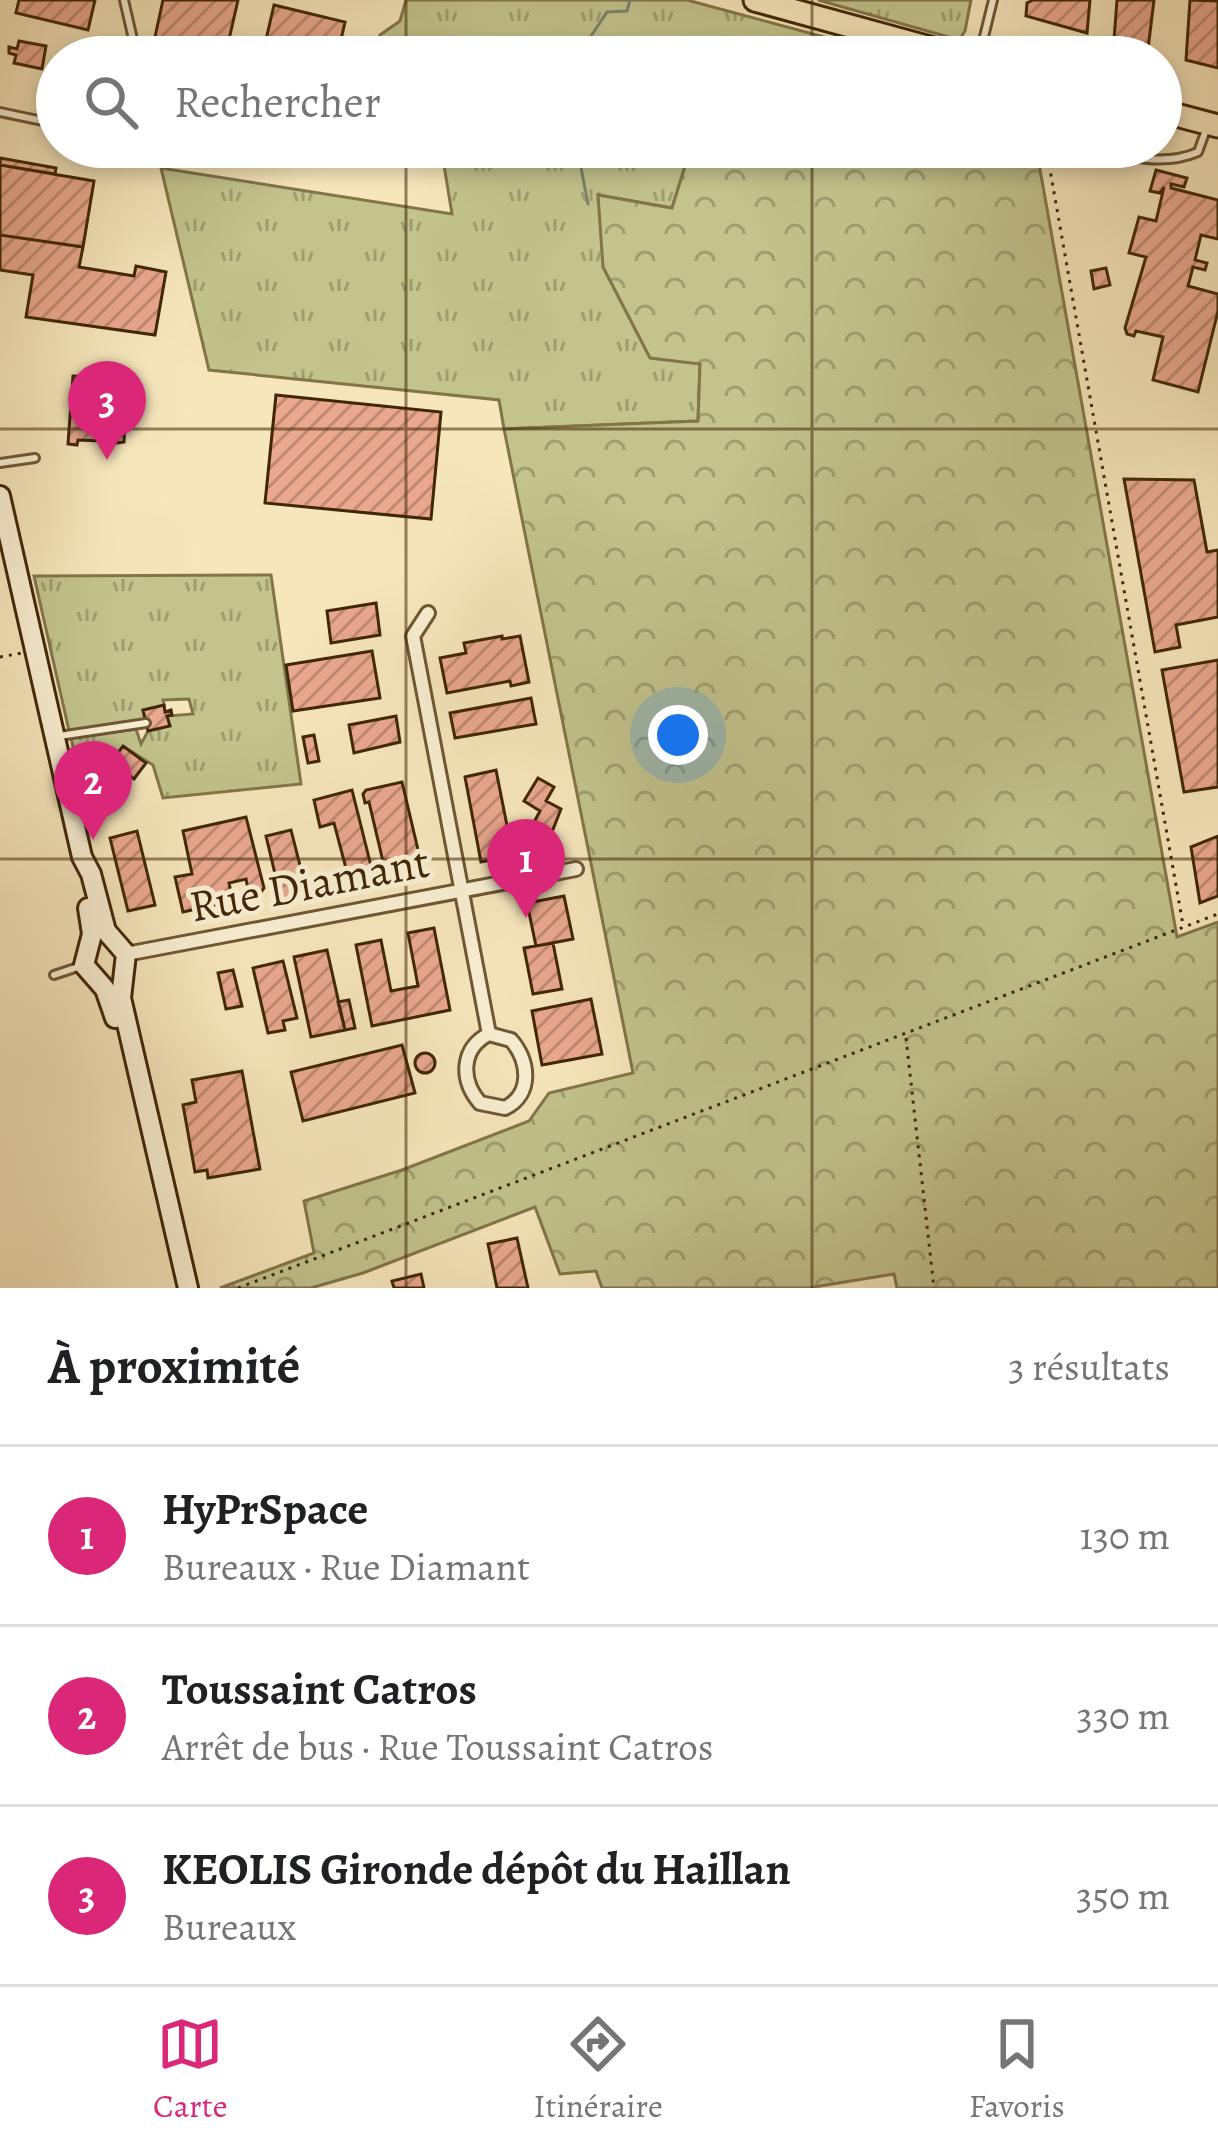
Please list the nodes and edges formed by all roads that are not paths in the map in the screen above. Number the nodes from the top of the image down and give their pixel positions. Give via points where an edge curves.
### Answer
1 (124, 0) edge
2 (755, 0) edge
3 (993, 0) edge
4 (132, 36) edge
5 (886, 36) edge
6 (985, 36) edge
7 (0, 112) edge
8 (1182, 117) edge
9 (36, 120) edge
10 (1213, 125) edge
11 (1182, 157) edge
12 (35, 458) dead end
13 (0, 464) edge
14 (0, 496) edge
15 (428, 613) dead end
16 (146, 723) dead end
17 (55, 737) junction
18 (105, 755) dead end
19 (69, 799) junction
20 (82, 856) junction
21 (576, 868) dead end
22 (461, 890) junction
23 (112, 939) junction
24 (90, 963) junction
25 (123, 964) junction
26 (54, 975) dead end
27 (489, 1034) junction
28 (146, 1121) junction
29 (188, 1288) edge

1 - 4 lane
2 - 5 main road
3 - 6 lane
7 - 9 lane
8 - 10 main road
10 - 11 lane via 1198,152
12 - 13 lane
14 - 17 street
15 - 22 street via 413,636
16 - 17 lane
17 - 19 street
18 - 19 lane via 104,789
19 - 20 street
20 - 23 street
20 - 24 street
21 - 22 street, Rue Diamant
22 - 25 street, Rue Diamant
22 - 27 street
23 - 24 street via 99,939
23 - 25 street
24 - 25 street via 109,981
24 - 26 lane
24 - 28 street via 111,1001
25 - 28 street via 121,998
27 - 27 street via 516,1045 526,1075 520,1098 505,1108 480,1103 470,1087 468,1052
28 - 29 street

